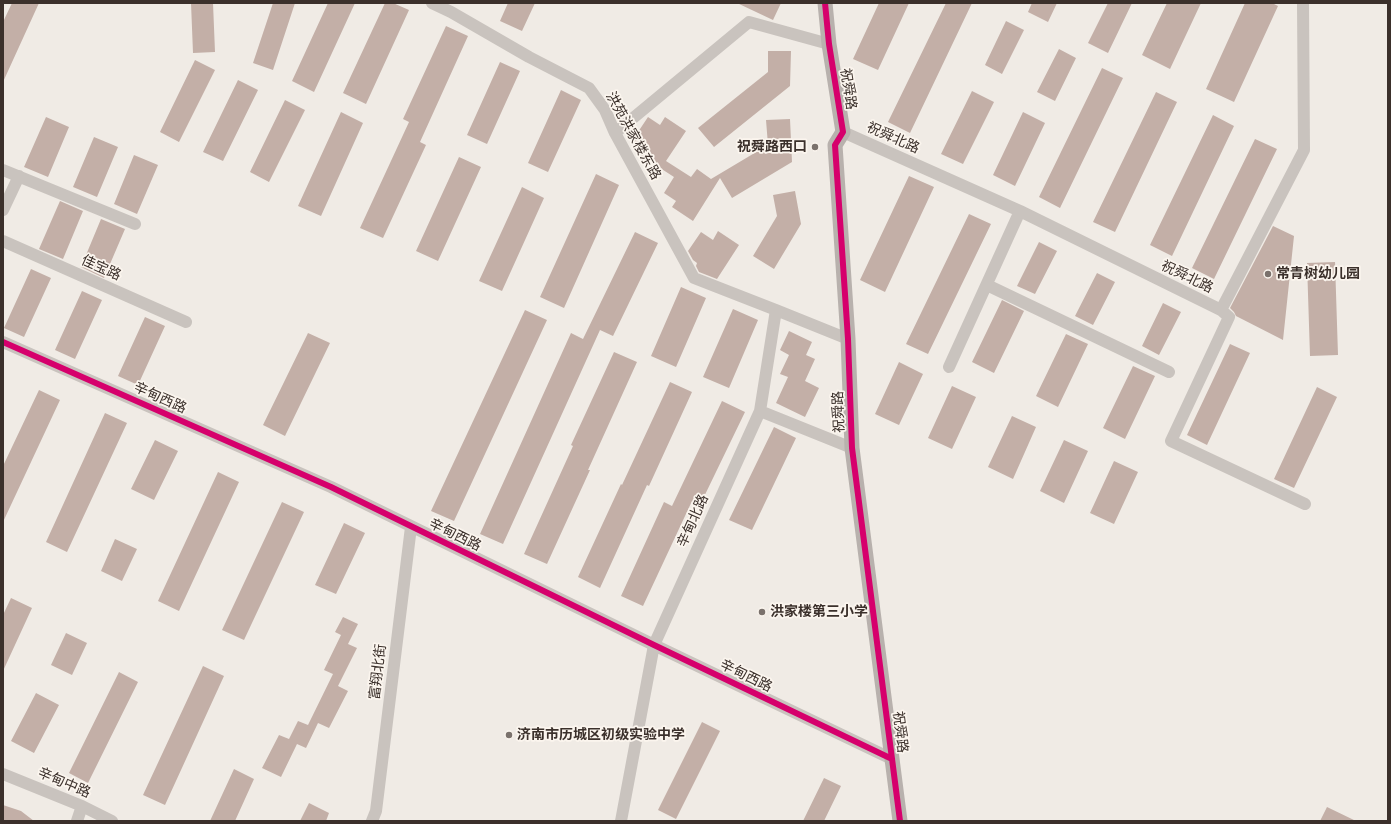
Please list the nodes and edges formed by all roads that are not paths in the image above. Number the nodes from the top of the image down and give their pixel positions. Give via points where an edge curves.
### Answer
1 (432, 3) edge
2 (826, 3) edge
3 (1303, 3) edge
4 (829, 44) junction
5 (843, 132) junction
6 (615, 133) junction
7 (3, 170) edge
8 (19, 176) junction
9 (3, 210) edge
10 (1020, 211) junction
11 (136, 224) dead end
12 (3, 241) edge
13 (987, 285) junction
14 (776, 310) junction
15 (1221, 310) junction
16 (186, 322) dead end
17 (848, 340) junction
18 (3, 342) edge
19 (949, 367) dead end
20 (1169, 372) dead end
21 (760, 411) junction
22 (852, 448) junction
23 (1305, 504) dead end
24 (411, 527) junction
25 (654, 645) junction
26 (892, 758) junction
27 (3, 774) edge
28 (82, 806) junction
29 (77, 821) edge
30 (112, 821) edge
31 (372, 821) edge
32 (621, 821) edge
33 (900, 821) edge

1 - 6 street, 洪苑洪家楼东路 via 589,88 605,110
2 - 4 main road, 祝舜路
3 - 15 street, 祝舜北路 via 1304,150
4 - 5 main road, 祝舜路
4 - 6 street via 749,22
5 - 10 street, 祝舜北路
5 - 17 main road, 祝舜路 via 836,145
6 - 14 street, 洪苑洪家楼东路 via 694,278
7 - 8 street
8 - 9 street
8 - 11 street
10 - 13 street
10 - 15 street, 祝舜北路
12 - 16 street, 佳宝路
13 - 19 street
13 - 20 street
14 - 17 street
14 - 21 street, 辛甸北路
15 - 23 street via 1229,317 1171,441
17 - 22 main road, 祝舜路
18 - 24 street, 辛甸西路 via 331,487
21 - 22 street
21 - 25 street, 辛甸北路
22 - 26 main road, 祝舜路
24 - 25 street, 辛甸西路
24 - 31 street, 富翔北街 via 376,811
25 - 26 street, 辛甸西路
25 - 32 street, 辛甸北路
26 - 33 main road, 祝舜路
27 - 28 street, 辛甸中路
28 - 29 street
28 - 30 street, 辛甸中路

